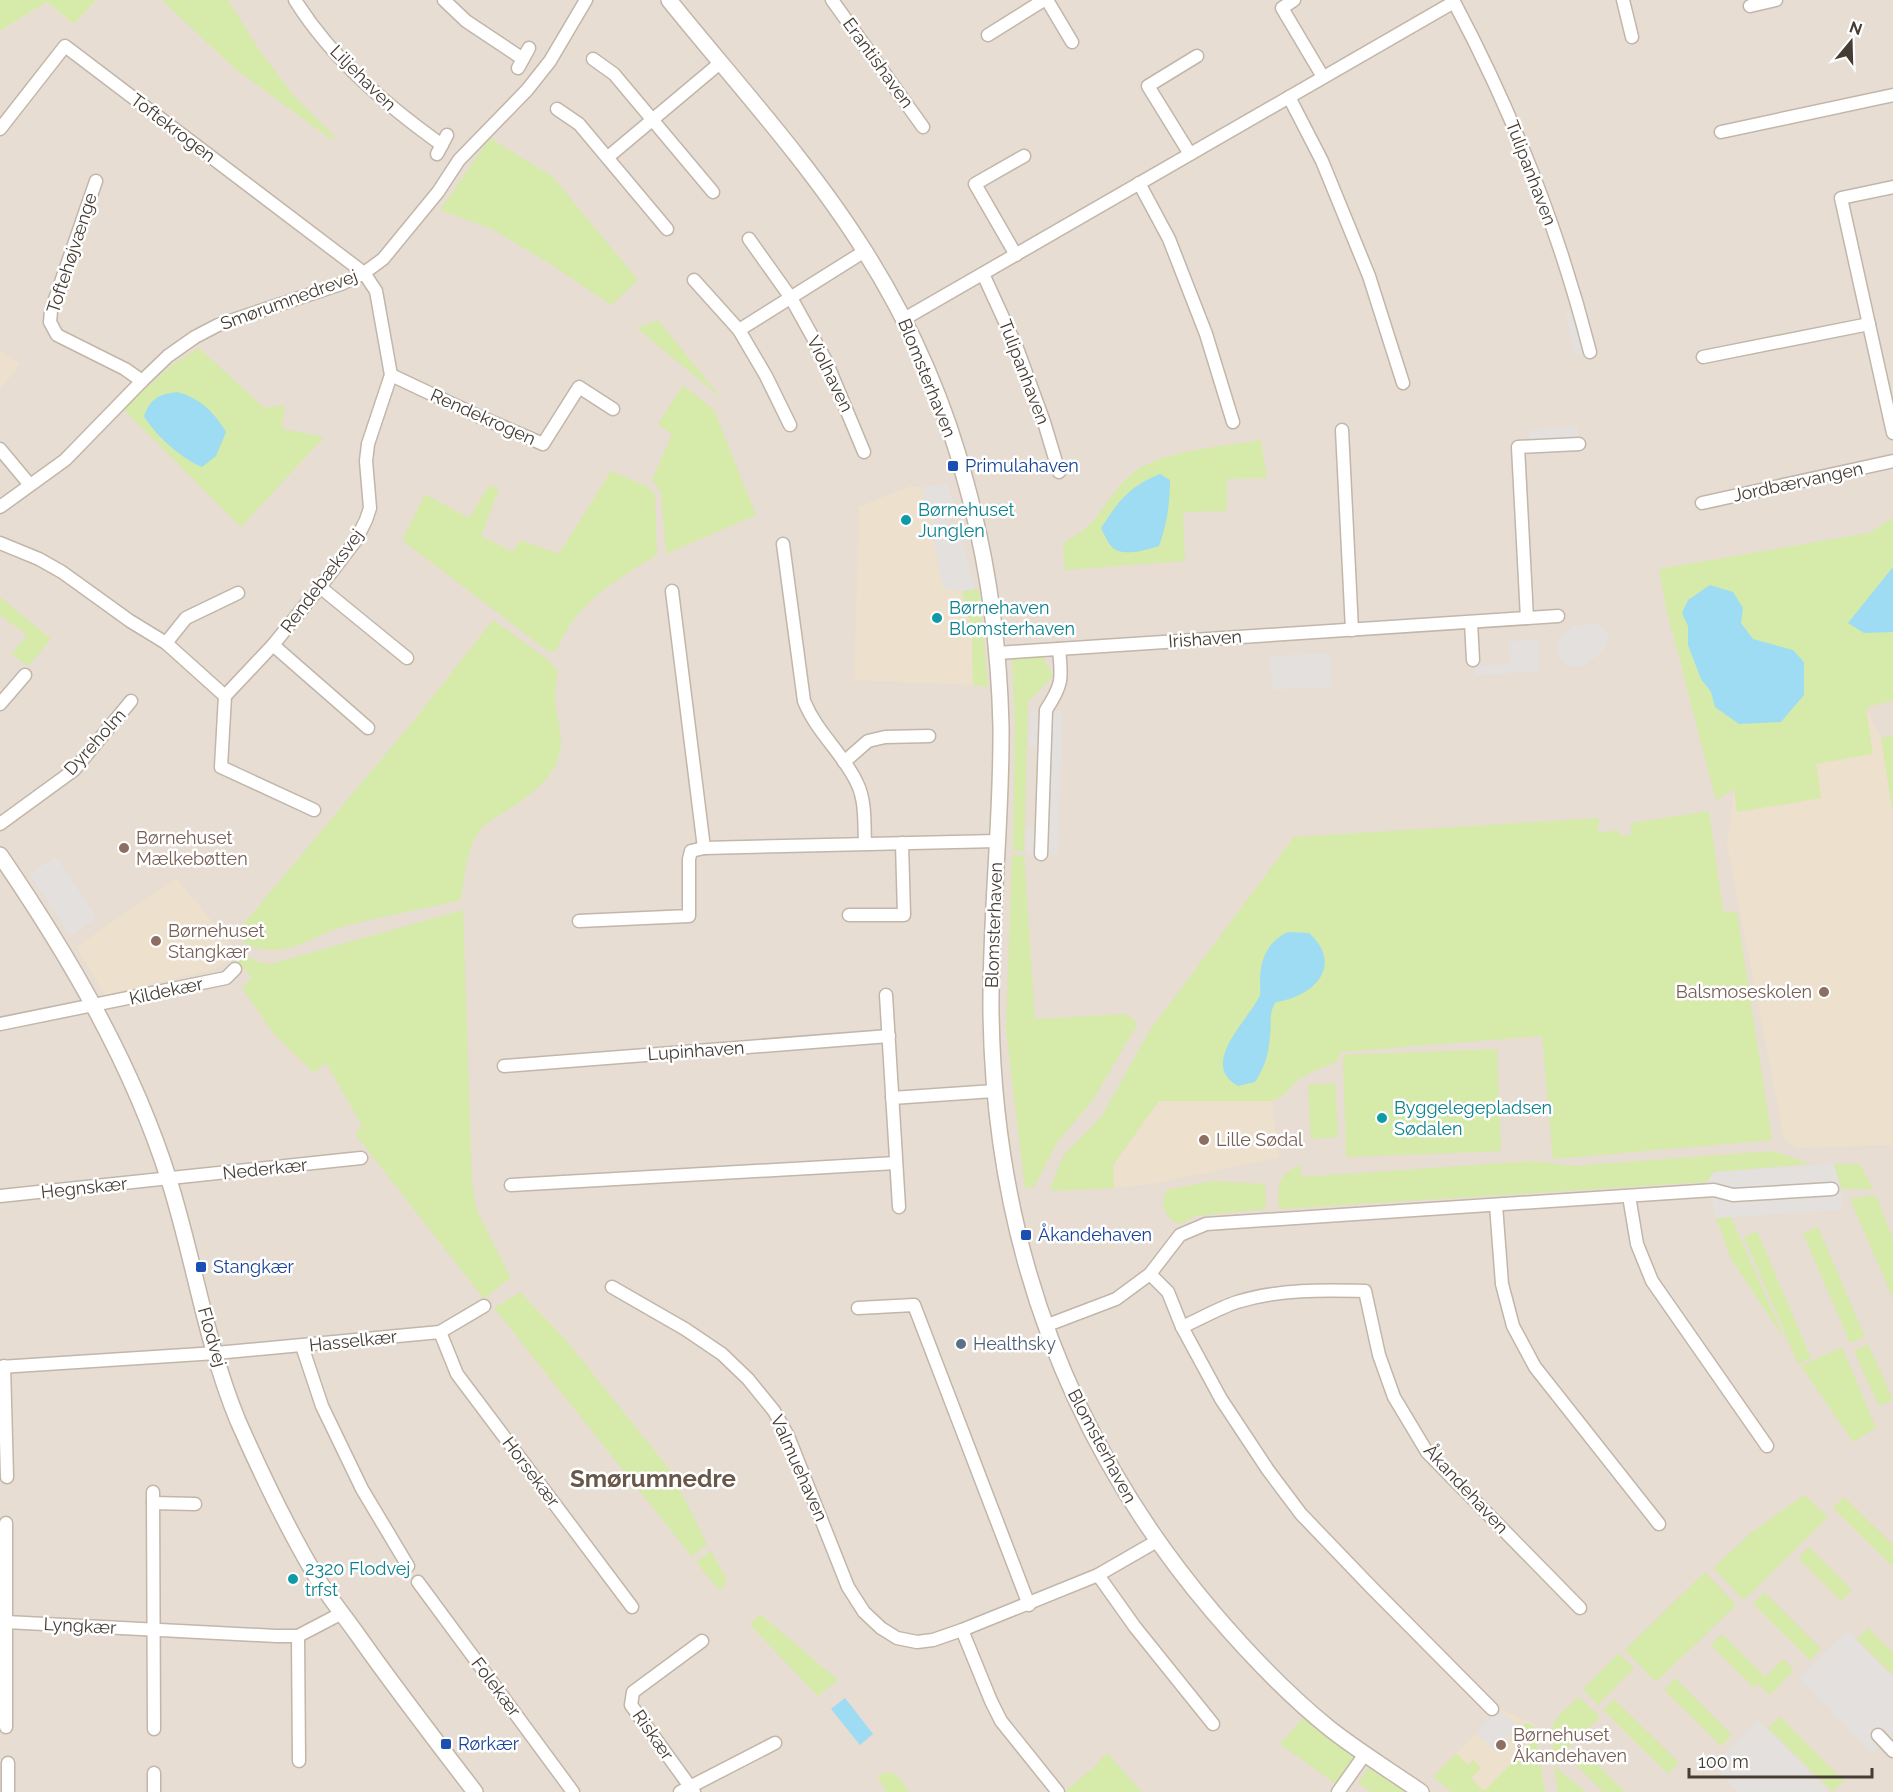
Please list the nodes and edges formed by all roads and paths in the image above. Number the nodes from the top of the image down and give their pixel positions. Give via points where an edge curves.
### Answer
1 (295, 0) edge
2 (444, 0) edge
3 (586, 0) edge
4 (669, 0) edge
5 (832, 0) edge
6 (1046, 0) edge
7 (1294, 0) edge
8 (1623, 0) edge
9 (1776, 0) edge
10 (1453, 1) edge
11 (1750, 6) dead end
12 (988, 35) dead end
13 (1632, 37) dead end
14 (1072, 42) dead end
15 (1197, 56) dead end
16 (523, 58) dead end
17 (593, 59) dead end
18 (720, 63) junction
19 (1323, 77) junction
20 (1893, 95) edge
21 (1289, 97) junction
22 (557, 109) dead end
23 (652, 120) junction
24 (923, 127) dead end
25 (0, 129) edge
26 (1721, 132) dead end
27 (442, 145) dead end
28 (1190, 154) junction
29 (1024, 156) dead end
30 (608, 157) junction
31 (96, 181) dead end
32 (1139, 183) junction
33 (1893, 187) edge
34 (713, 192) dead end
35 (667, 229) dead end
36 (749, 239) dead end
37 (865, 251) junction
38 (1016, 255) junction
39 (364, 273) junction
40 (983, 273) junction
41 (694, 280) dead end
42 (791, 298) junction
43 (904, 319) junction
44 (1869, 324) junction
45 (739, 330) junction
46 (1590, 352) dead end
47 (1703, 357) dead end
48 (392, 375) junction
49 (142, 381) junction
50 (1403, 383) dead end
51 (613, 409) dead end
52 (1233, 422) dead end
53 (790, 425) dead end
54 (1342, 430) dead end
55 (1893, 433) edge
56 (1579, 444) dead end
57 (0, 449) edge
58 (864, 452) dead end
59 (1893, 461) edge
60 (1059, 472) dead end
61 (30, 485) junction
62 (1702, 502) dead end
63 (0, 507) edge
64 (0, 543) edge
65 (783, 544) dead end
66 (320, 587) junction
67 (672, 591) dead end
68 (238, 593) dead end
69 (1558, 616) dead end
70 (1527, 618) junction
71 (1471, 622) junction
72 (1352, 630) junction
73 (166, 643) junction
74 (273, 645) junction
75 (1059, 649) junction
76 (997, 653) junction
77 (407, 658) dead end
78 (1473, 660) dead end
79 (24, 675) dead end
80 (225, 696) junction
81 (131, 701) dead end
82 (0, 704) edge
83 (368, 728) dead end
84 (929, 736) dead end
85 (844, 762) junction
86 (314, 810) dead end
87 (0, 824) edge
88 (997, 841) junction
89 (865, 843) junction
90 (902, 843) junction
91 (704, 848) junction
92 (1041, 854) dead end
93 (0, 855) edge
94 (849, 915) dead end
95 (579, 921) dead end
96 (235, 969) dead end
97 (886, 995) dead end
98 (93, 1006) junction
99 (0, 1024) edge
100 (889, 1036) junction
101 (504, 1066) dead end
102 (994, 1091) junction
103 (892, 1098) junction
104 (361, 1158) dead end
105 (896, 1163) junction
106 (168, 1179) junction
107 (512, 1185) dead end
108 (1832, 1189) dead end
109 (0, 1196) edge
110 (1629, 1196) junction
111 (1496, 1205) junction
112 (899, 1207) dead end
113 (1150, 1275) junction
114 (612, 1287) dead end
115 (484, 1306) dead end
116 (858, 1308) dead end
117 (1045, 1326) junction
118 (1182, 1327) junction
119 (440, 1332) junction
120 (302, 1346) junction
121 (216, 1353) junction
122 (2, 1367) edge
123 (1767, 1446) dead end
124 (7, 1477) dead end
125 (195, 1504) dead end
126 (6, 1523) dead end
127 (1659, 1524) dead end
128 (1157, 1541) junction
129 (408, 1566) dead end
130 (1098, 1575) junction
131 (418, 1582) dead end
132 (1029, 1605) junction
133 (632, 1607) dead end
134 (1580, 1608) dead end
135 (342, 1613) junction
136 (6, 1622) junction
137 (154, 1629) junction
138 (962, 1630) junction
139 (298, 1635) junction
140 (702, 1641) dead end
141 (1492, 1709) dead end
142 (1213, 1724) dead end
143 (6, 1727) dead end
144 (153, 1729) dead end
145 (1878, 1736) dead end
146 (775, 1743) dead end
147 (1893, 1751) edge
148 (1365, 1754) junction
149 (298, 1761) dead end
150 (8, 1763) dead end
151 (154, 1773) dead end
152 (688, 1790) edge
153 (1058, 1791) edge
154 (8, 1792) edge
155 (154, 1792) edge
156 (475, 1792) edge
157 (573, 1792) edge
158 (1338, 1792) edge
159 (1421, 1792) edge

1 - 27 street, Liljehaven via 328,44 363,81 400,115
2 - 16 street via 466,21
3 - 39 street, Smørumnedrevej via 550,61 527,90 473,143 417,219 382,259
4 - 18 street, Blomsterhaven
5 - 24 street, Erantishaven
6 - 12 street
6 - 14 street
7 - 19 street via 1281,8
8 - 13 street
9 - 11 street
10 - 19 street, Tulipanhaven
10 - 46 street, Tulipanhaven via 1506,106 1539,191
15 - 28 street via 1148,86
17 - 23 street via 614,74
18 - 23 street
18 - 37 street, Blomsterhaven via 819,184
19 - 21 street, Tulipanhaven
20 - 26 street
21 - 28 street, Tulipanhaven
21 - 50 street via 1322,161 1369,276
22 - 30 street via 579,124
23 - 30 street
23 - 34 street
25 - 39 street, Toftekrogen via 65,46
28 - 32 street, Tulipanhaven
29 - 38 street via 975,184
30 - 35 street
31 - 49 street, Toftehøjvænge via 50,322 57,335
32 - 38 street, Tulipanhaven
32 - 52 street via 1169,239 1206,334
33 - 44 street via 1841,198
36 - 42 street, Violhaven
37 - 42 street
37 - 43 street, Blomsterhaven
38 - 40 street, Tulipanhaven
39 - 48 street, Rendebæksvej via 376,291
39 - 49 street, Smørumnedrevej via 218,325 181,346
40 - 43 street, Tulipanhaven
40 - 60 street, Tulipanhaven via 1017,348
41 - 45 street
42 - 45 street
42 - 58 street, Violhaven via 826,361
43 - 76 street, Blomsterhaven via 936,392 968,488 983,556
44 - 47 street
44 - 55 street
45 - 53 street
48 - 51 street, Rendekrogen via 543,444 579,387
48 - 66 street, Rendebæksvej via 368,444 370,508 366,520 356,540
49 - 61 street, Smørumnedrevej via 65,460
54 - 72 street
56 - 70 street via 1518,447
57 - 61 street
59 - 62 street, Jordbærvangen
61 - 63 street, Smørumnedrevej
64 - 73 street via 54,568
65 - 85 street via 804,701 812,720
66 - 74 street, Rendebæksvej
66 - 77 street
67 - 91 street
68 - 73 street via 186,618
69 - 70 street, Irishaven
70 - 71 street, Irishaven
71 - 72 street, Irishaven
71 - 78 street
72 - 75 street, Irishaven
73 - 80 street
74 - 80 street, Rendebæksvej
74 - 83 street, Rendebæksvej
75 - 76 street, Irishaven
75 - 92 street via 1062,678 1046,710
76 - 88 street, Blomsterhaven
79 - 82 street
80 - 86 street via 221,767
81 - 87 street, Dyreholm via 74,770
84 - 85 street via 868,741
85 - 89 street via 858,784 863,802
88 - 90 street
88 - 102 street, Blomsterhaven via 991,1009
89 - 90 street
89 - 91 street
90 - 94 street via 903,915
91 - 95 street via 691,851 689,859 689,916
93 - 98 street, Flodvej via 52,932
96 - 98 street, Kildekær via 226,978
97 - 100 street
98 - 99 street, Kildekær
98 - 106 street, Flodvej via 136,1093
100 - 101 street, Lupinhaven
100 - 103 street
102 - 103 street
102 - 117 street, Blomsterhaven via 1015,1226
103 - 105 street
104 - 106 street, Nederkær
105 - 107 street
105 - 112 street
106 - 109 street, Hegnskær
106 - 121 street, Flodvej
108 - 110 street via 1733,1195 1714,1190
110 - 111 street
110 - 123 street via 1637,1244 1652,1281
111 - 113 street via 1206,1224 1180,1235
111 - 127 street via 1502,1284 1513,1326 1535,1367
113 - 117 street via 1116,1299
113 - 118 street via 1168,1292
114 - 138 street, Valmuehaven via 722,1354 774,1411 793,1447 848,1587 864,1612 897,1638 917,1642
115 - 119 street, Hasselkær
116 - 132 street via 914,1305
117 - 128 street, Blomsterhaven via 1083,1418 1116,1479
118 - 134 street, Åkandehaven via 1236,1302 1272,1294 1365,1290 1379,1354 1394,1397 1427,1452
118 - 141 street via 1236,1423 1301,1514
119 - 120 street, Hasselkær
119 - 133 street, Horsekær via 457,1374
120 - 121 street, Hasselkær
120 - 129 street via 327,1417 362,1489
121 - 122 street
121 - 135 street, Flodvej via 237,1417 267,1486 315,1575
122 - 124 street
125 - 137 street via 153,1497
126 - 136 street
128 - 130 street, Valmuehaven
128 - 148 street, Blomsterhaven via 1238,1641 1305,1708
130 - 132 street, Valmuehaven
130 - 142 street
131 - 157 street, Folekær
132 - 138 street, Valmuehaven
135 - 139 street, Lyngkær
135 - 156 street, Flodvej
136 - 137 street, Lyngkær
136 - 143 street
137 - 139 street, Lyngkær
137 - 144 street
138 - 153 street via 1001,1721
139 - 149 street
140 - 152 street, Riskær via 633,1692 631,1705
145 - 147 street
146 - 152 street, Riskær
148 - 158 street
148 - 159 street, Blomsterhaven
150 - 154 street
151 - 155 street

